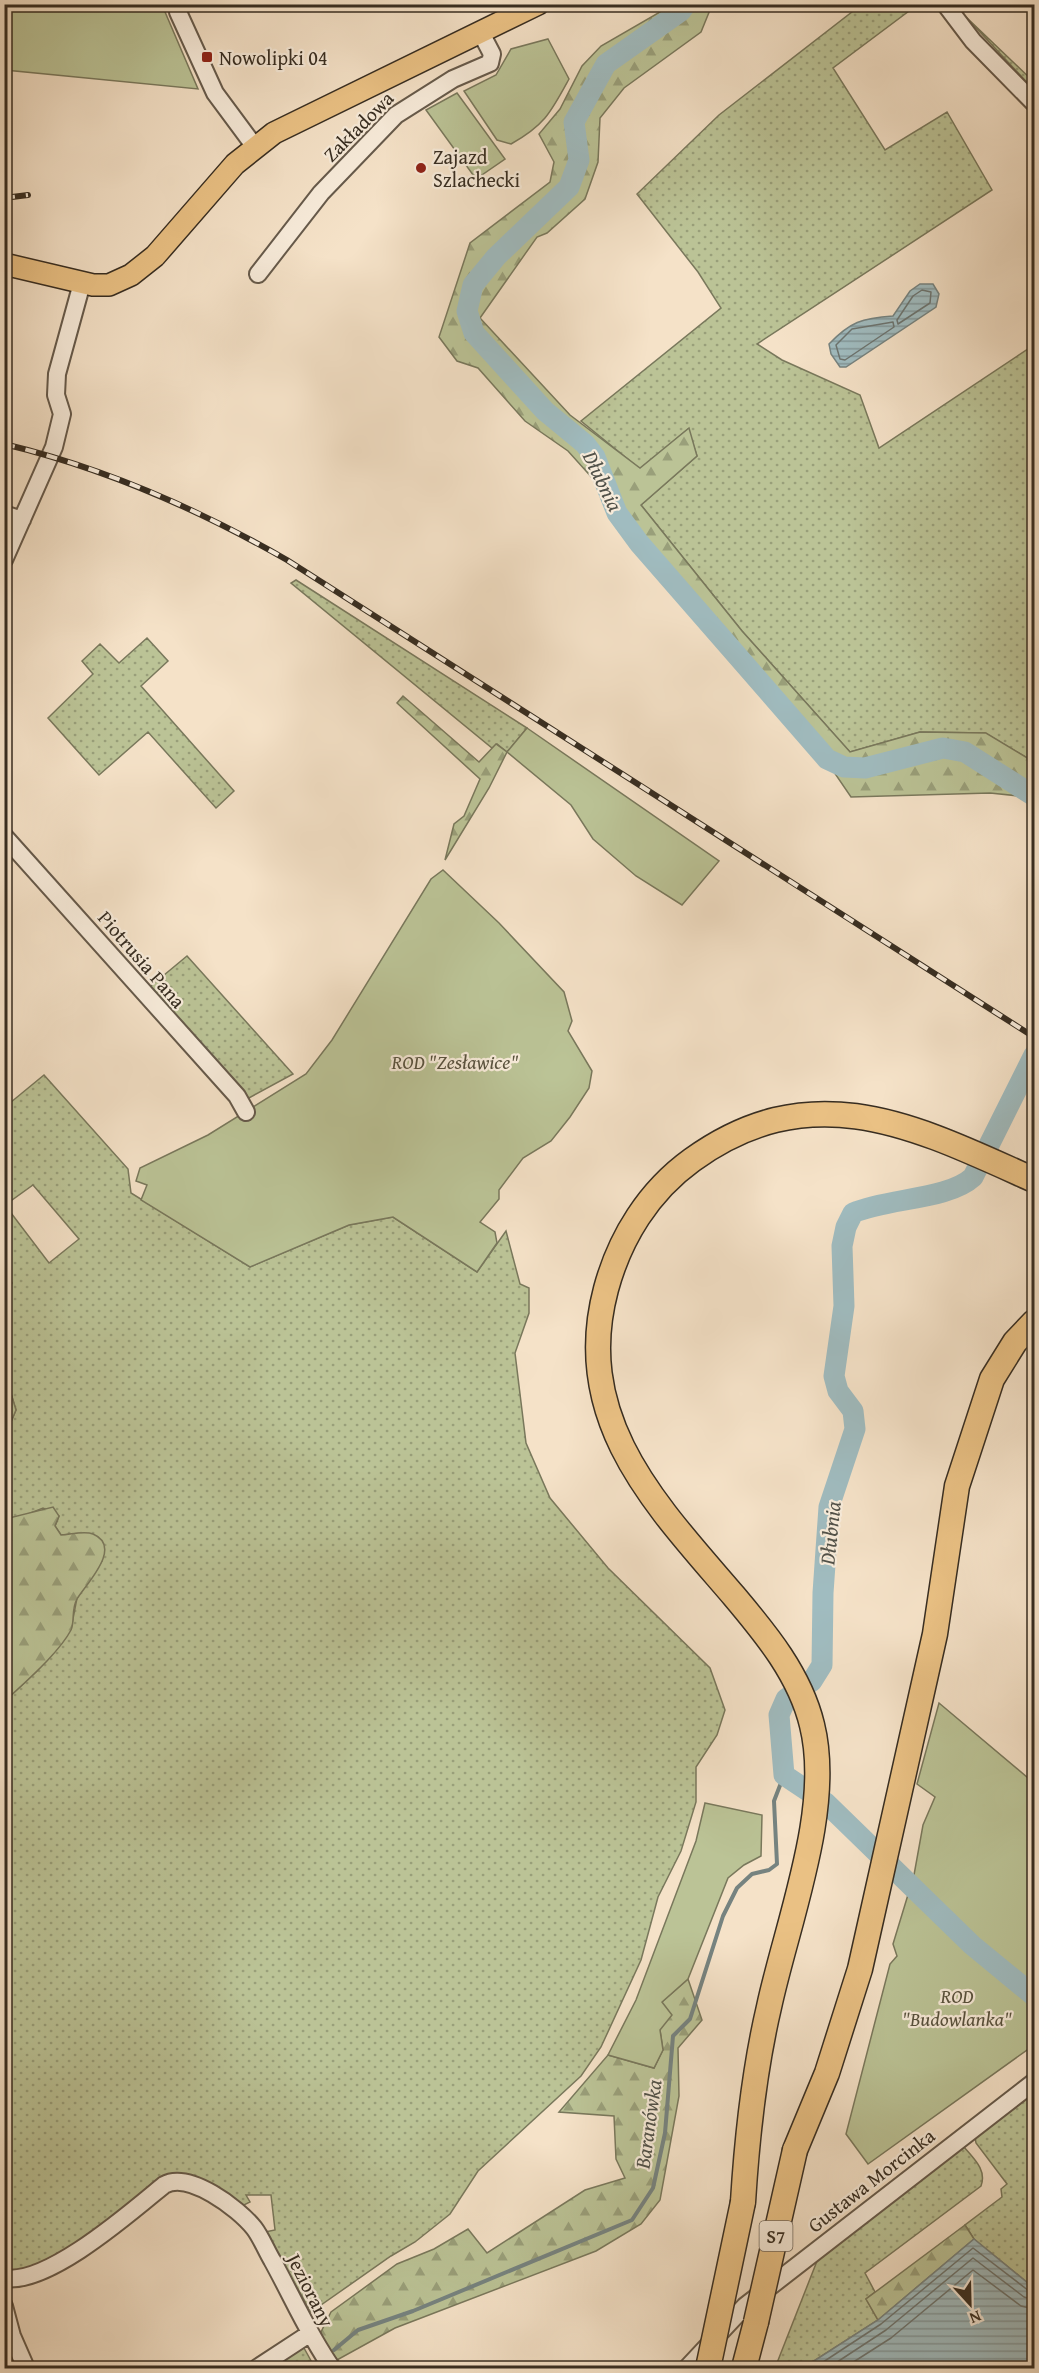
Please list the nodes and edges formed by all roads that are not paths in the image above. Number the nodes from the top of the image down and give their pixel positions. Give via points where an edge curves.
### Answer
1 (178, 4) edge
2 (538, 4) edge
3 (945, 4) edge
4 (481, 33) junction
5 (1035, 103) edge
6 (255, 147) junction
7 (4, 264) edge
8 (258, 274) dead end
9 (82, 283) junction
10 (4, 514) edge
11 (22, 520) junction
12 (4, 560) edge
13 (4, 836) edge
14 (246, 1112) dead end
15 (1031, 1178) edge
16 (1035, 1322) edge
17 (1035, 2082) edge
18 (4, 2278) edge
19 (4, 2306) edge
20 (309, 2334) junction
21 (26, 2368) edge
22 (257, 2368) edge
23 (332, 2368) edge
24 (687, 2368) edge
25 (708, 2368) edge
26 (744, 2368) edge

1 - 6 street via 178,12 215,93
2 - 4 main road
3 - 5 street via 973,40
4 - 6 main road via 289,124
4 - 8 street, Zakładowa via 492,54 490,63 432,91 396,115 321,193
6 - 9 main road via 131,275 109,285
7 - 9 main road
9 - 11 street via 57,374 56,395 62,414 54,447
10 - 11 street
11 - 12 street
13 - 14 street, Piotrusia Pana via 237,1096
15 - 25 highway, S7, bridge via 920,1130 861,1116 826,1113 767,1122 725,1139 689,1162 654,1194 615,1259 603,1299 599,1334 601,1379 620,1441 654,1502 766,1634 801,1694 817,1754 815,1810 768,2007 751,2103 743,2202
16 - 26 highway, S7, bridge via 1015,1342 995,1372 957,1486 935,1634 860,1969 827,2073 795,2150
17 - 24 street, Gustawa Morcinka via 744,2306
18 - 20 street, Jeziorany via 26,2278 71,2256 172,2181 193,2183 255,2228
19 - 21 street
20 - 22 street
20 - 23 street, Jeziorany

